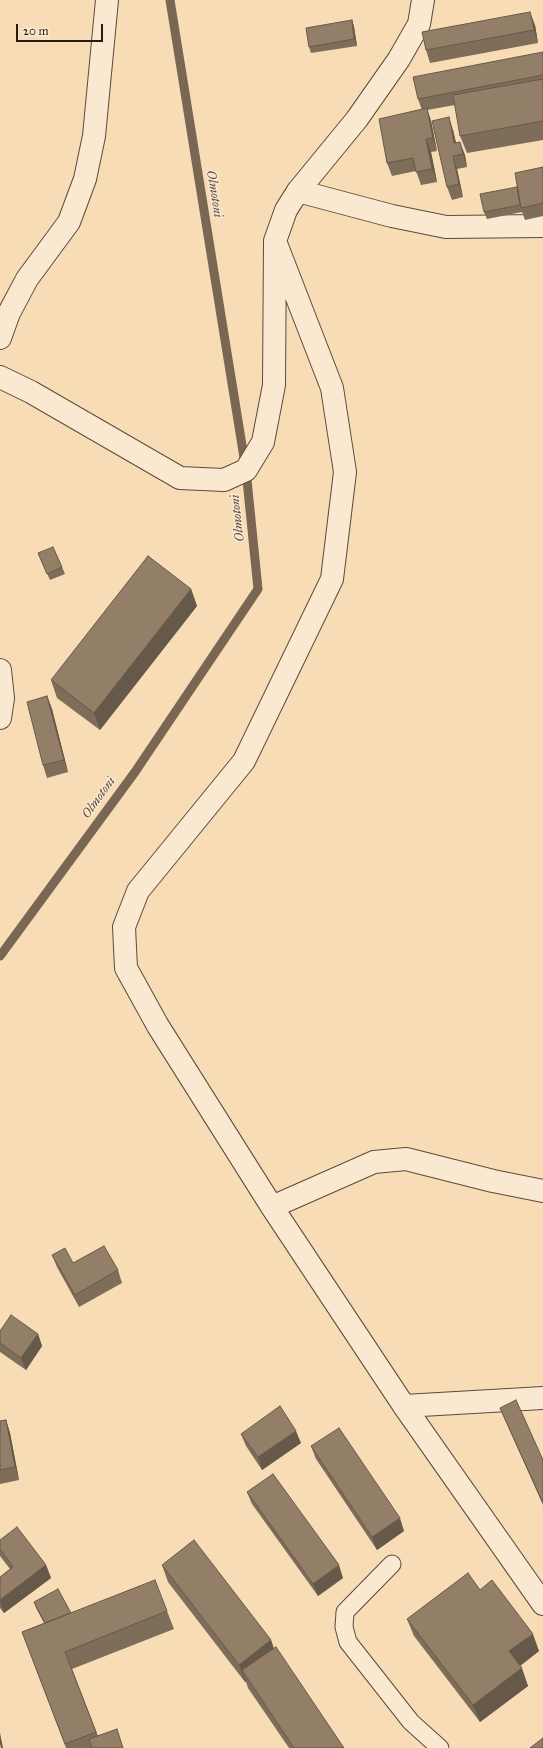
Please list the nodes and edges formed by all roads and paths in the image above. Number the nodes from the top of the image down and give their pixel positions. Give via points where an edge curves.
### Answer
1 (107, 0) edge
2 (423, 0) edge
3 (298, 191) junction
4 (543, 226) edge
5 (275, 241) junction
6 (0, 338) edge
7 (0, 377) edge
8 (0, 670) edge
9 (0, 718) edge
10 (543, 1191) edge
11 (272, 1206) junction
12 (543, 1398) edge
13 (404, 1406) junction
14 (392, 1564) dead end
15 (543, 1604) edge
16 (440, 1748) edge

1 - 6 street via 94,136 85,180 69,222 27,278 9,313
2 - 3 street via 419,24 399,59 357,119
3 - 4 street via 392,216 446,227
3 - 5 street via 286,210
5 - 7 street via 274,385 263,442 246,470 224,480 180,478 31,392
5 - 11 street via 332,388 346,472 332,579 244,761 138,891 124,927 126,968 158,1026
8 - 9 street via 3,698
10 - 11 street via 406,1159 374,1162
11 - 13 street
12 - 13 street
13 - 15 street
14 - 16 lane via 345,1612 344,1627 348,1642 411,1722

